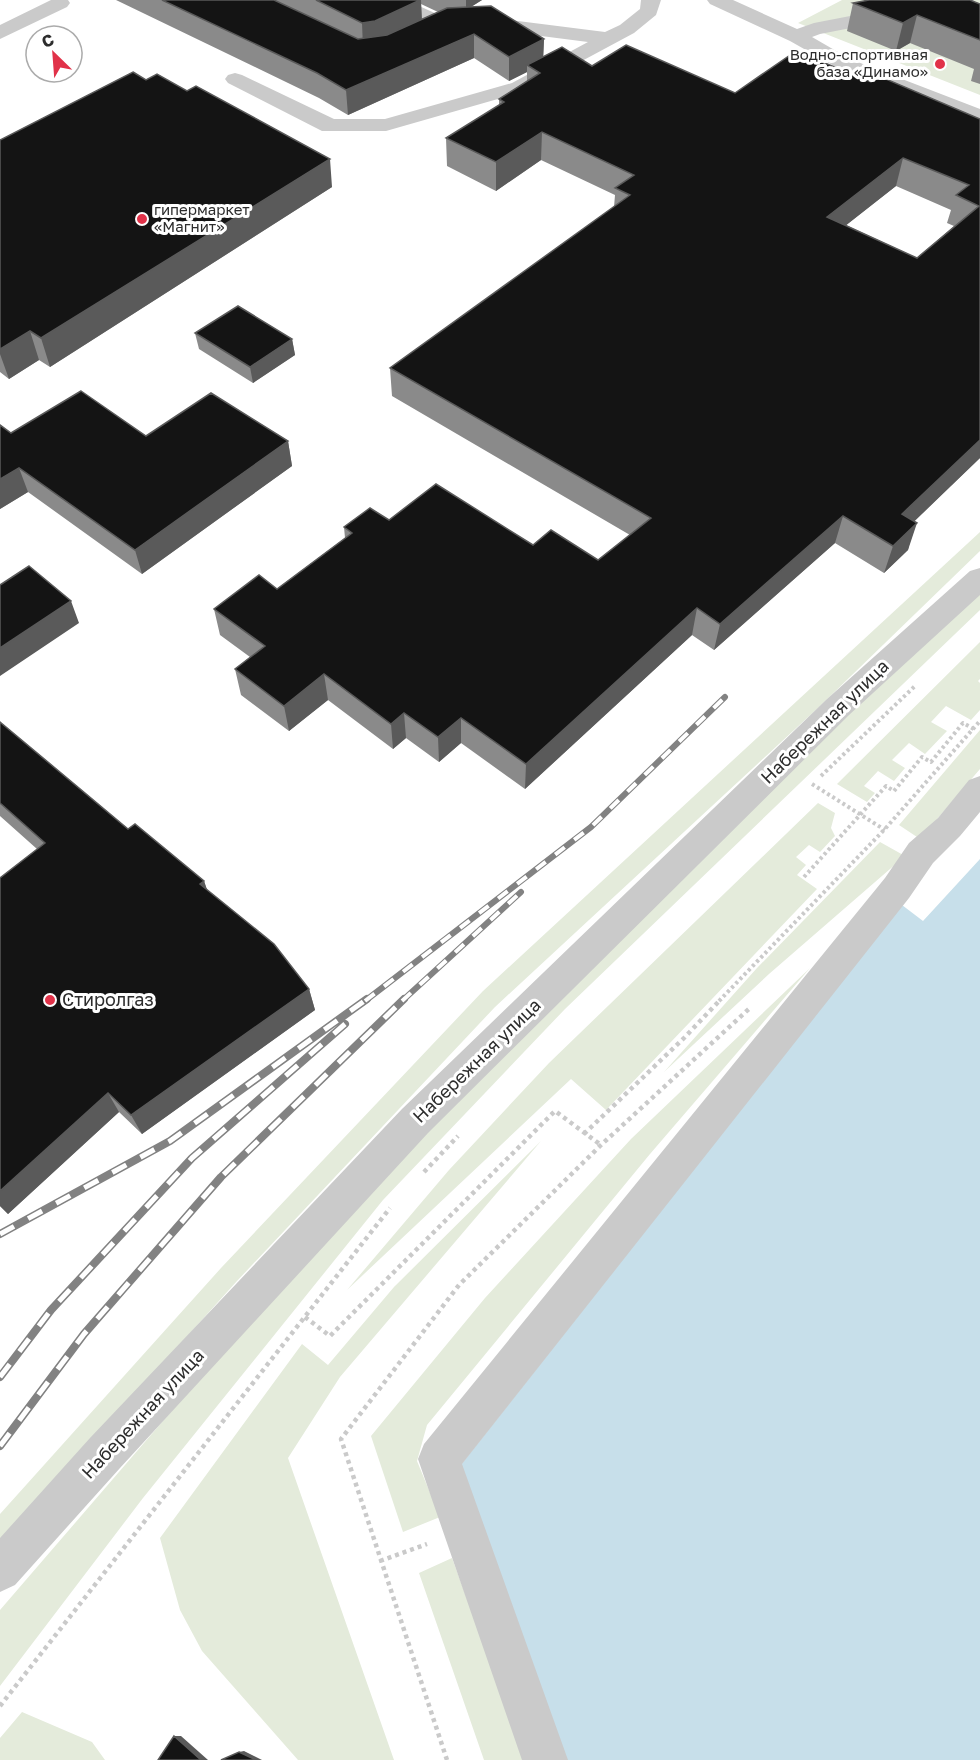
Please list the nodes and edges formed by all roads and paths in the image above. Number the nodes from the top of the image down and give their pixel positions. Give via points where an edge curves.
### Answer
1 (55, 0) edge
2 (390, 0) edge
3 (651, 0) edge
4 (717, 0) edge
5 (964, 0) edge
6 (443, 24) junction
7 (0, 33) edge
8 (423, 34) edge
9 (797, 37) junction
10 (608, 39) junction
11 (235, 79) dead end
12 (980, 116) edge
13 (980, 578) edge
14 (922, 679) dead end
15 (980, 720) edge
16 (974, 729) junction
17 (812, 784) junction
18 (980, 789) edge
19 (803, 793) dead end
20 (862, 815) junction
21 (884, 830) junction
22 (804, 877) dead end
23 (466, 1127) dead end
24 (584, 1134) junction
25 (601, 1145) dead end
26 (417, 1179) dead end
27 (393, 1204) dead end
28 (305, 1317) junction
29 (465, 1531) junction
30 (380, 1561) dead end
31 (0, 1570) edge
32 (0, 1706) edge
33 (545, 1760) edge

1 - 7 street via 60,3
2 - 6 street
3 - 10 street via 649,11
4 - 9 street
5 - 9 street via 814,29
6 - 8 street
6 - 10 street via 489,22
9 - 12 street via 843,63
10 - 11 street via 519,87 386,125 330,126
13 - 31 street, Набережная улица via 838,707 415,1121
14 - 17 path
15 - 16 path
16 - 20 path via 963,723 931,762 922,757 894,791 886,786
16 - 21 path
17 - 19 path
17 - 20 path
18 - 29 street via 921,854 439,1459
20 - 21 path
20 - 22 path
21 - 24 path via 684,1038
23 - 26 path
24 - 25 path
24 - 28 path via 555,1111 330,1336
27 - 28 path
28 - 32 path
29 - 30 path
29 - 33 street

